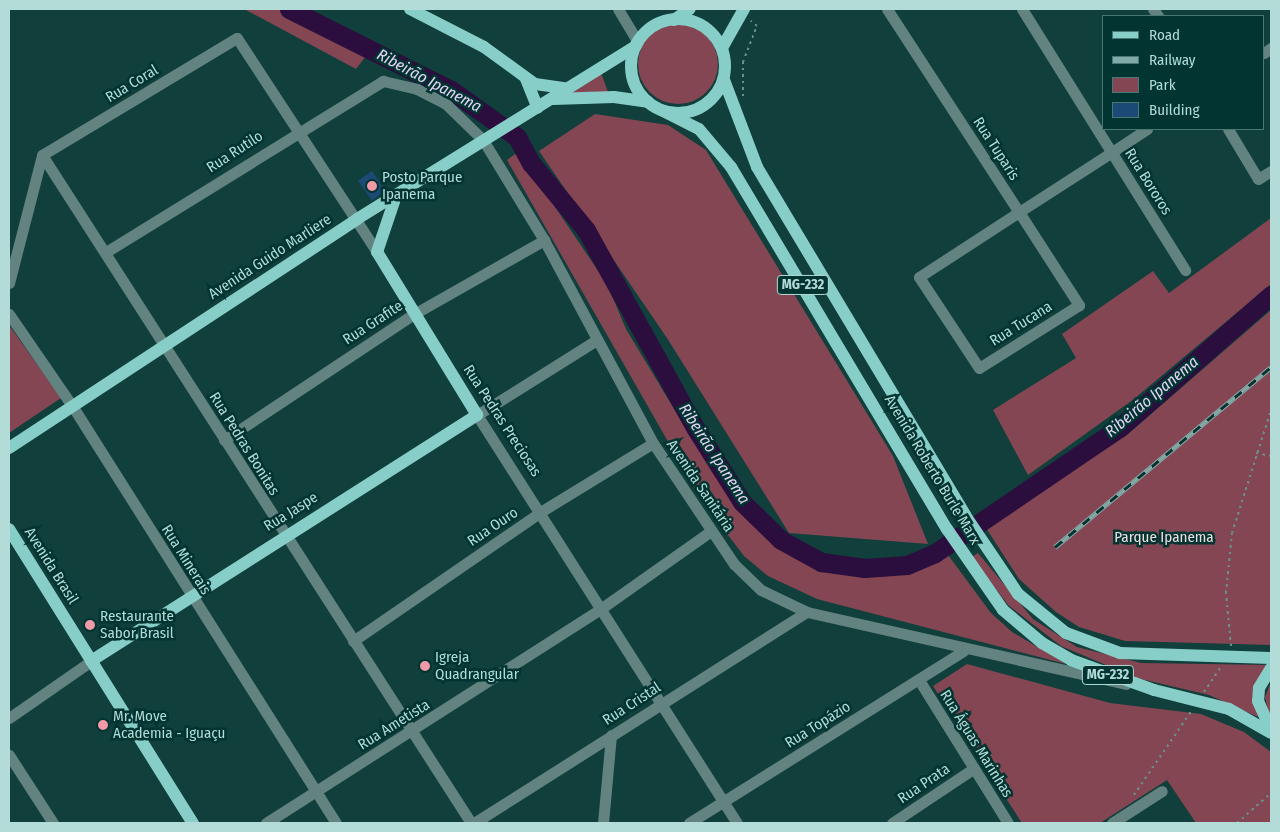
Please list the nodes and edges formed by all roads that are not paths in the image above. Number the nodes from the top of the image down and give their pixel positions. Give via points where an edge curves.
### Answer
1 (410, 9) edge
2 (618, 9) edge
3 (690, 9) edge
4 (888, 9) edge
5 (1022, 9) edge
6 (743, 10) edge
7 (674, 20) junction
8 (237, 38) joint
9 (637, 44) junction
10 (722, 48) junction
11 (526, 79) junction
12 (724, 80) junction
13 (383, 81) joint
14 (565, 88) junction
15 (553, 99) junction
16 (648, 102) junction
17 (533, 110) junction
18 (661, 110) junction
19 (1145, 130) edge
20 (1229, 130) edge
21 (296, 131) junction
22 (1112, 152) junction
23 (42, 156) junction
24 (1271, 171) edge
25 (397, 194) junction
26 (1019, 212) junction
27 (357, 219) junction
28 (544, 240) junction
29 (106, 252) junction
30 (377, 252) junction
31 (1185, 270) dead end
32 (9, 283) edge
33 (1079, 305) joint
34 (9, 314) edge
35 (414, 314) junction
36 (595, 341) junction
37 (164, 345) junction
38 (73, 407) junction
39 (477, 415) junction
40 (224, 440) junction
41 (653, 443) junction
42 (9, 448) edge
43 (542, 511) junction
44 (9, 529) edge
45 (711, 531) junction
46 (284, 536) junction
47 (190, 596) junction
48 (599, 610) junction
49 (807, 612) junction
50 (353, 641) junction
51 (963, 651) junction
52 (1271, 658) edge
53 (91, 661) junction
54 (1271, 668) edge
55 (919, 680) junction
56 (1154, 690) junction
57 (659, 705) junction
58 (9, 718) edge
59 (412, 732) junction
60 (1271, 732) edge
61 (611, 735) junction
62 (9, 755) edge
63 (973, 769) junction
64 (1162, 791) dead end
65 (316, 792) junction
66 (723, 801) junction
67 (54, 823) edge
68 (193, 823) edge
69 (266, 823) edge
70 (336, 823) edge
71 (473, 823) edge
72 (603, 823) edge
73 (689, 823) edge
74 (737, 823) edge
75 (892, 823) edge
76 (1008, 823) edge
77 (1112, 823) edge

1 - 11 main road via 484,47
2 - 9 street
3 - 7 main road
4 - 26 street, Rua Tuparis
5 - 22 street, Rua Bororos
6 - 10 main road
7 - 9 main road via 653,27
7 - 10 main road via 702,26
8 - 21 street, Rua Pedras Preciosas
8 - 23 street, Rua Coral
9 - 14 main road, Avenida Guido Marliere
9 - 16 main road, MG-232 via 633,76
10 - 12 main road, MG-232
11 - 14 main road
11 - 17 main road
12 - 18 main road, MG-232 via 715,97 699,109 680,114
12 - 52 main road, Avenida Roberto Burle Marx / MG-232 via 757,167 991,557 1031,606 1080,640 1143,656 1227,651
13 - 21 street, Rua Rutilo
13 - 28 street, Avenida Sanitária via 417,89 466,121 503,170
14 - 15 main road, Avenida Guido Marliere
15 - 16 main road, Avenida Guido Marliere via 614,97
15 - 17 main road, Avenida Guido Marliere
16 - 18 main road, MG-232
17 - 25 main road, Avenida Guido Marliere
18 - 56 main road, Avenida Roberto Burle Marx / MG-232 via 699,129 731,167 973,571 1003,610 1042,643 1092,669
19 - 22 street
20 - 24 street via 1258,179
21 - 27 street, Rua Pedras Preciosas
21 - 29 street, Rua Rutilo
22 - 26 street
22 - 31 street, Rua Bororos
23 - 29 street, Rua Pedras Bonitas
23 - 32 street
25 - 27 main road, Avenida Guido Marliere
25 - 30 main road
26 - 33 street, Rua Tuparis
26 - 33 street, Rua Tucana via 919,277 979,368
27 - 30 street, Rua Pedras Preciosas
27 - 37 main road, Avenida Guido Marliere
28 - 35 street, Rua Grafite
28 - 36 street, Avenida Sanitária
29 - 37 street, Rua Pedras Bonitas
30 - 35 main road, Rua Pedras Preciosas
34 - 38 street, Rua Minerais
35 - 39 main road, Rua Pedras Preciosas
35 - 40 street, Rua Grafite
36 - 39 street, Rua Jaspe
36 - 41 street, Avenida Sanitária
37 - 38 main road, Avenida Guido Marliere
37 - 40 street, Rua Pedras Bonitas
38 - 42 main road, Avenida Guido Marliere
38 - 47 street, Rua Minerais
39 - 43 street, Rua Pedras Preciosas
39 - 46 main road, Rua Jaspe
40 - 46 street, Rua Pedras Bonitas
41 - 43 street, Rua Ouro
41 - 45 street, Avenida Sanitária
43 - 48 street, Rua Pedras Preciosas
43 - 50 street, Rua Ouro
44 - 53 main road, Avenida Brasil
45 - 48 street, Rua Ametista
45 - 49 street, Avenida Sanitária via 761,590
46 - 47 main road, Rua Jaspe
46 - 50 street, Rua Pedras Bonitas
47 - 53 main road, Rua Jaspe
47 - 65 street, Rua Minerais
48 - 57 street, Rua Pedras Preciosas
48 - 59 street, Rua Ametista
49 - 51 street, Avenida Sanitária
49 - 57 street, Rua Cristal
50 - 59 street, Rua Pedras Bonitas
51 - 55 street, Rua Topázio
51 - 56 street, Avenida Sanitária
53 - 58 street, Rua Jaspe
53 - 68 main road, Avenida Brasil
54 - 60 main road, MG-232 via 1259,688 1258,701
55 - 63 street, Rua Águas Marinhas
55 - 66 street, Rua Topázio
56 - 60 main road, Avenida Roberto Burle Marx / MG-232 via 1200,699 1229,709
57 - 61 street, Rua Cristal
57 - 66 street, Rua Pedras Preciosas
59 - 65 street, Rua Ametista
59 - 71 street, Rua Pedras Bonitas
61 - 71 street, Rua Cristal
61 - 72 street
62 - 67 street
63 - 75 street, Rua Prata
63 - 76 street, Rua Águas Marinhas
64 - 77 street
65 - 69 street, Rua Ametista
65 - 70 street, Rua Minerais
66 - 73 street, Rua Topázio
66 - 74 street, Rua Pedras Preciosas

